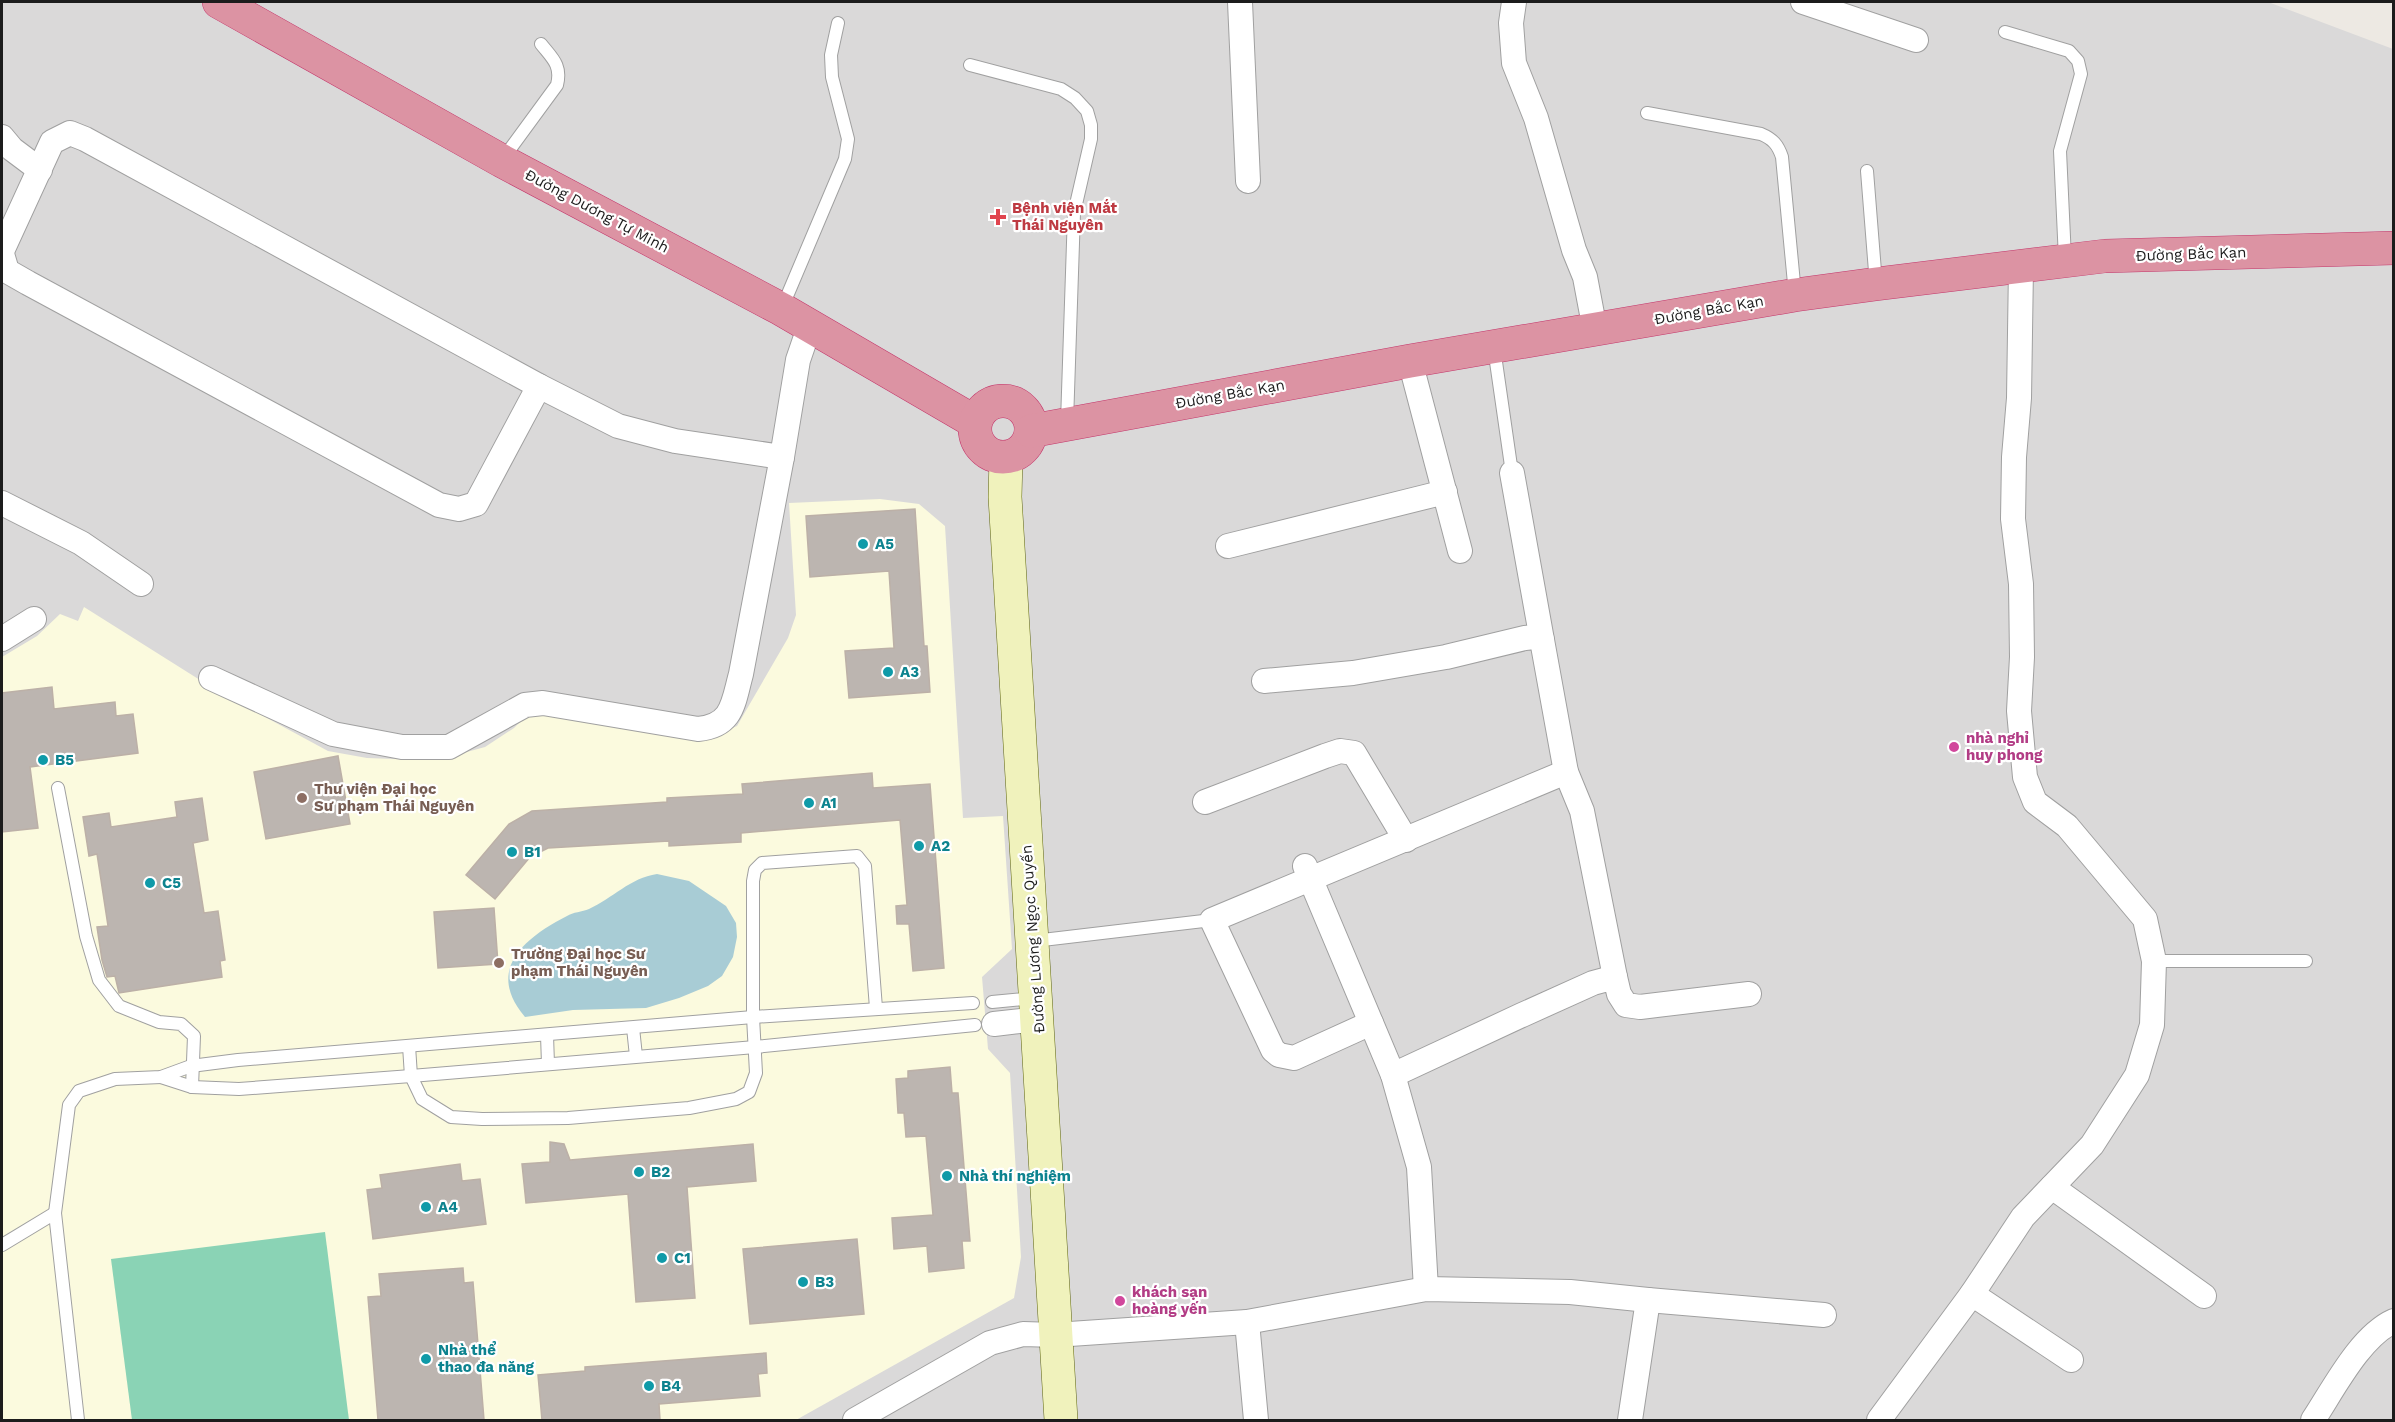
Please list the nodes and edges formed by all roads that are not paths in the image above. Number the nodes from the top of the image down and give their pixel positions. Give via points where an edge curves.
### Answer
1 (219, 2) edge
2 (1240, 2) edge
3 (1514, 2) edge
4 (1803, 2) edge
5 (838, 23) dead end
6 (2005, 32) dead end
7 (1916, 40) dead end
8 (541, 44) dead end
9 (970, 65) dead end
10 (1647, 113) dead end
11 (2, 137) edge
12 (502, 160) junction
13 (40, 170) junction
14 (1867, 171) dead end
15 (1248, 181) dead end
16 (2394, 248) edge
17 (2, 252) edge
18 (2065, 261) junction
19 (2021, 267) junction
20 (1876, 284) junction
21 (1795, 295) junction
22 (781, 309) junction
23 (810, 325) junction
24 (1595, 330) junction
25 (1494, 348) junction
26 (1410, 361) junction
27 (539, 386) junction
28 (975, 422) junction
29 (1066, 424) junction
30 (1031, 431) junction
31 (782, 457) junction
32 (1006, 458) junction
33 (1512, 473) joint
34 (1445, 492) junction
35 (2, 502) edge
36 (1228, 546) dead end
37 (1460, 551) dead end
38 (141, 584) dead end
39 (34, 619) dead end
40 (2, 639) edge
41 (1542, 640) junction
42 (211, 678) dead end
43 (1264, 681) dead end
44 (1566, 772) junction
45 (58, 788) dead end
46 (1205, 802) dead end
47 (1406, 840) junction
48 (1307, 873) junction
49 (1212, 920) junction
50 (1033, 942) junction
51 (2154, 961) junction
52 (2306, 961) dead end
53 (1615, 977) junction
54 (1749, 994) dead end
55 (973, 1003) dead end
56 (876, 1008) junction
57 (1037, 1009) junction
58 (753, 1017) junction
59 (987, 1017) joint
60 (1371, 1023) junction
61 (633, 1028) junction
62 (547, 1035) junction
63 (409, 1046) junction
64 (755, 1047) junction
65 (636, 1056) junction
66 (548, 1064) junction
67 (191, 1066) junction
68 (1393, 1075) junction
69 (411, 1076) junction
70 (161, 1077) junction
71 (192, 1087) junction
72 (2052, 1187) junction
73 (55, 1213) junction
74 (3, 1242) edge
75 (1426, 1288) junction
76 (1972, 1294) junction
77 (2204, 1296) dead end
78 (1648, 1300) junction
79 (1824, 1316) dead end
80 (2394, 1321) edge
81 (1247, 1322) junction
82 (1055, 1335) junction
83 (2071, 1360) dead end
84 (78, 1420) edge
85 (855, 1420) edge
86 (1061, 1420) edge
87 (1256, 1420) edge
88 (1630, 1420) edge
89 (1879, 1420) edge
90 (2313, 1420) edge

1 - 12 highway, Đường Dương Tự Minh
2 - 15 street
3 - 24 street via 1510,23 1514,63 1536,118 1585,277
4 - 7 street
5 - 22 lane via 831,55 832,77 848,139 845,159
6 - 18 lane via 2069,51 2078,61 2081,74 2061,151
8 - 12 lane via 557,63 557,85
9 - 29 lane via 1061,89 1087,111 1091,125 1074,213
10 - 21 lane via 1761,134 1778,146
11 - 13 street
12 - 22 highway, Đường Dương Tự Minh
13 - 17 street
13 - 27 street via 52,142 70,133 85,139
14 - 20 lane
16 - 18 highway, Đường Bắc Kạn via 2105,256
17 - 27 street via 7,271 439,505 459,509 476,504
18 - 19 highway, Đường Bắc Kạn
19 - 20 highway, Đường Bắc Kạn
19 - 51 street via 2013,519 2021,584 2019,711 2025,777 2035,802 2067,826 2145,919
20 - 21 highway, Đường Bắc Kạn
21 - 24 highway, Đường Bắc Kạn
22 - 23 highway, Đường Dương Tự Minh
23 - 28 highway, Đường Dương Tự Minh
23 - 31 street via 798,360
24 - 25 highway, Đường Bắc Kạn
25 - 26 highway, Đường Bắc Kạn
25 - 33 lane
26 - 29 highway, Đường Bắc Kạn
26 - 34 street
27 - 31 street via 618,426 644,434
28 - 30 highway via 981,410 993,402 1007,401 1020,407 1029,418
28 - 32 highway via 975,436 981,448 992,456
29 - 30 highway, Đường Bắc Kạn
30 - 32 highway via 1027,444
31 - 42 street via 733,706 713,728 698,729 543,703 525,705 449,747 402,747 333,734
32 - 50 main road, Đường Lương Ngọc Quyến via 1005,497
33 - 41 street
34 - 36 street
34 - 37 street
35 - 38 street via 81,543
39 - 40 street
41 - 43 street via 1525,638 1353,673
41 - 44 street
44 - 47 street
44 - 53 street via 1582,811
45 - 67 lane via 86,936 99,980 119,1006 159,1022 182,1024 194,1036
46 - 47 street via 1340,751 1354,753
47 - 48 street
48 - 49 street
48 - 60 street
49 - 50 lane
49 - 60 street via 1273,1050 1279,1055 1294,1058
50 - 57 main road, Đường Lương Ngọc Quyến
51 - 52 lane
51 - 72 street via 2152,1025 2137,1075 2092,1145
53 - 54 street via 1626,1005 1640,1007
53 - 68 street via 1522,1014
55 - 56 lane
56 - 58 lane
56 - 58 lane via 862,860 856,856 804,858 762,863 755,870
57 - 59 street
57 - 82 main road, Đường Lương Ngọc Quyến
58 - 61 lane
58 - 64 lane
59 - 64 lane
60 - 68 street
61 - 62 lane
61 - 65 lane
62 - 63 lane
62 - 66 lane
63 - 67 lane
63 - 69 lane
64 - 65 lane
64 - 69 lane via 756,1072 749,1092 736,1100 629,1113 568,1118 451,1117 422,1099
65 - 66 lane
66 - 69 lane
67 - 70 lane
67 - 71 lane
68 - 75 street via 1419,1167
69 - 71 lane via 239,1089
70 - 71 lane
70 - 73 lane via 115,1079 79,1091 69,1106
72 - 76 street via 2023,1217
72 - 77 street
73 - 74 lane
73 - 84 lane
75 - 78 street via 1570,1292
75 - 81 street
76 - 83 street
76 - 89 street
78 - 79 street
78 - 88 street
80 - 90 street via 2366,1341
81 - 82 street
81 - 87 street
82 - 85 street via 1023,1334 990,1343
82 - 86 main road, Đường Lương Ngọc Quyến

